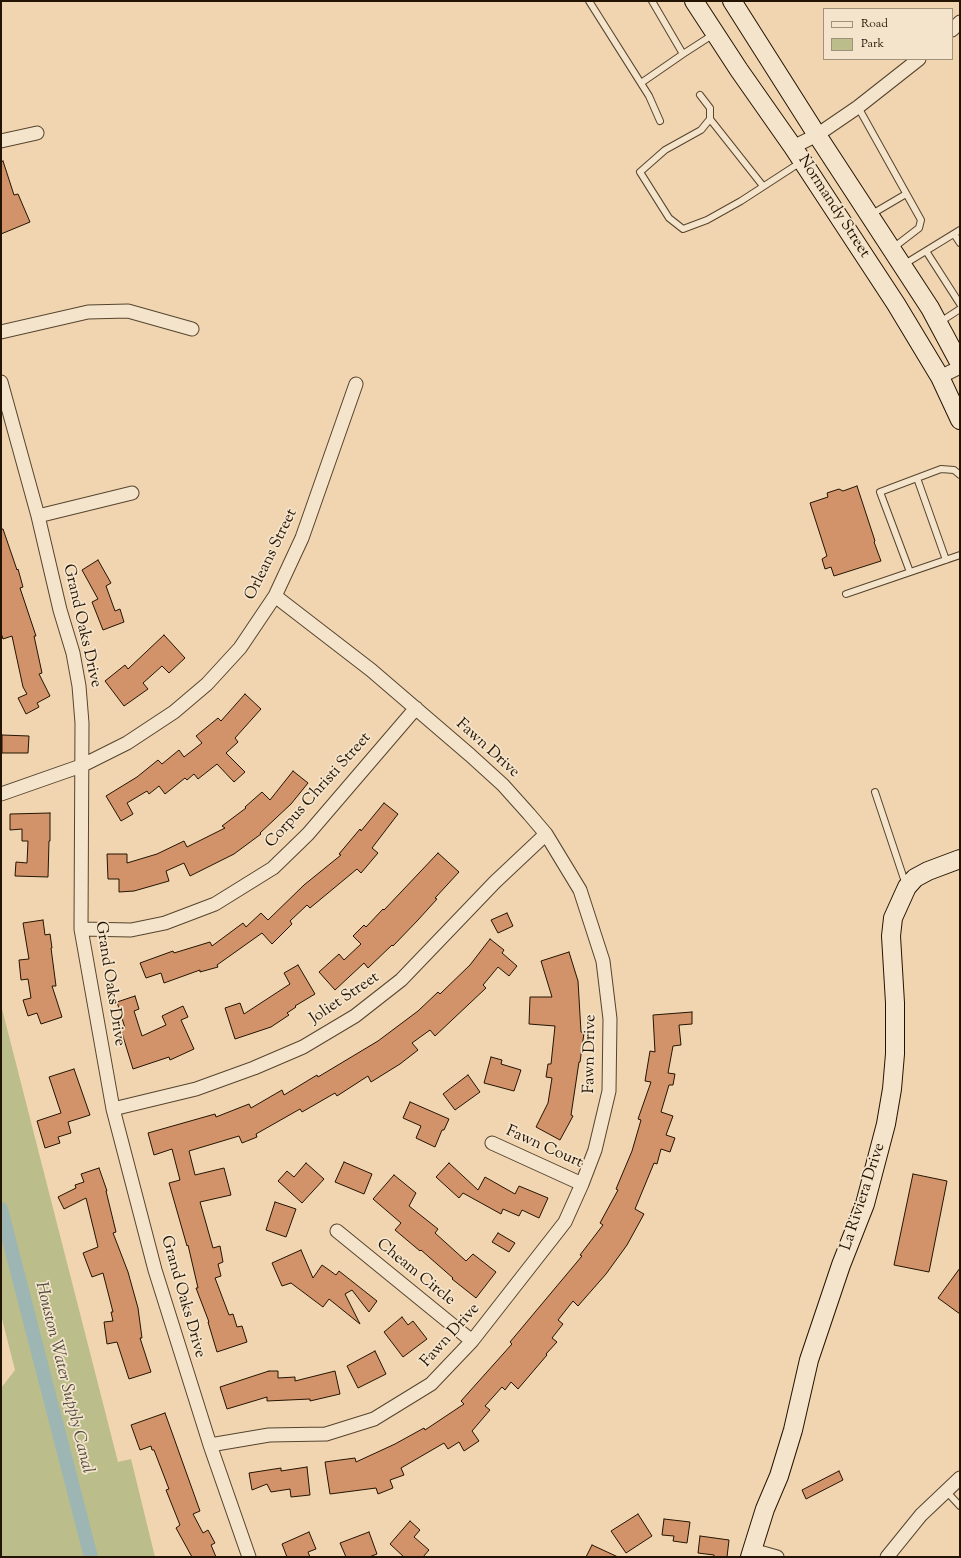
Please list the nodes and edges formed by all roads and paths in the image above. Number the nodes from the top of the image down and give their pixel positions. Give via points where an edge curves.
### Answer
1 (589, 1) edge
2 (652, 1) edge
3 (694, 1) edge
4 (732, 1) edge
5 (715, 33) junction
6 (683, 54) junction
7 (918, 60) edge
8 (641, 83) junction
9 (700, 95) dead end
10 (858, 108) junction
11 (710, 119) junction
12 (660, 121) dead end
13 (37, 133) dead end
14 (817, 135) junction
15 (1, 141) edge
16 (798, 154) junction
17 (763, 186) junction
18 (906, 194) junction
19 (870, 216) junction
20 (960, 230) edge
21 (954, 234) junction
22 (960, 243) edge
23 (891, 249) junction
24 (926, 251) junction
25 (902, 265) junction
26 (960, 304) edge
27 (960, 309) edge
28 (938, 323) junction
29 (192, 328) dead end
30 (1, 332) edge
31 (960, 364) edge
32 (960, 368) edge
33 (940, 377) junction
34 (1, 382) edge
35 (356, 384) dead end
36 (960, 420) edge
37 (960, 475) edge
38 (917, 478) junction
39 (132, 493) dead end
40 (38, 516) junction
41 (960, 555) edge
42 (946, 560) junction
43 (910, 572) junction
44 (846, 594) dead end
45 (275, 596) junction
46 (416, 708) junction
47 (81, 766) junction
48 (875, 792) dead end
49 (1, 794) edge
50 (546, 834) junction
51 (960, 859) edge
52 (907, 887) junction
53 (81, 929) junction
54 (113, 1109) junction
55 (492, 1143) dead end
56 (582, 1184) junction
57 (337, 1231) dead end
58 (472, 1342) junction
59 (210, 1445) junction
60 (960, 1478) edge
61 (946, 1491) junction
62 (960, 1506) edge
63 (751, 1554) edge
64 (249, 1557) edge
65 (777, 1557) edge
66 (887, 1557) edge

1 - 8 lane
2 - 6 lane
3 - 5 main road, Normandy Street
4 - 14 main road, Normandy Street
5 - 6 lane
5 - 16 main road, Normandy Street
6 - 8 lane
7 - 10 street
8 - 12 lane
9 - 11 lane via 710,108
10 - 14 street
10 - 18 lane
11 - 17 lane
11 - 17 lane via 701,130 665,150 640,172 669,218 683,229 706,220
13 - 15 street
14 - 16 street
14 - 19 main road, Normandy Street
16 - 17 lane
16 - 33 main road, Normandy Street via 896,304
18 - 19 lane
18 - 23 lane via 921,220 919,228
19 - 23 main road, Normandy Street
20 - 21 lane
21 - 22 lane
21 - 24 lane
23 - 25 main road, Normandy Street
24 - 25 lane
24 - 26 lane
25 - 28 main road, Normandy Street
27 - 28 lane
28 - 31 main road, Normandy Street
29 - 30 street via 128,311 88,312
32 - 33 street
33 - 36 main road, Normandy Street
34 - 40 street, Grand Oaks Drive
35 - 45 street, Orleans Street via 302,538
37 - 38 lane via 954,470 941,469
38 - 42 lane
38 - 43 lane via 880,492
39 - 40 street
40 - 47 street, Grand Oaks Drive via 79,686 82,723
41 - 42 lane
42 - 43 lane
43 - 44 lane
45 - 46 street, Fawn Drive
45 - 47 street, Orleans Street via 240,648 207,684 174,712 127,743
46 - 50 street, Fawn Drive via 503,785
46 - 53 street, Corpus Christi Street via 308,834 272,868 215,904 165,923 131,930
47 - 49 street, Orleans Street
47 - 53 street, Grand Oaks Drive
48 - 52 lane
50 - 54 street, Joliet Street via 495,882 401,980 355,1016 303,1047 254,1068 196,1089
50 - 56 street, Fawn Drive via 580,890 603,961 610,1019 609,1091 595,1150
51 - 52 main road, La Riviera Drive via 928,871 915,878
52 - 63 main road, La Riviera Drive via 893,918 891,936 896,1003 895,1054 886,1124 865,1204 809,1360 793,1430
53 - 54 street, Grand Oaks Drive
54 - 59 street, Grand Oaks Drive via 156,1270
55 - 56 street, Fawn Court
56 - 58 street, Fawn Drive via 565,1222
57 - 58 street, Cheam Circle
58 - 59 street, Fawn Drive via 431,1384 374,1419 326,1434 269,1435
59 - 64 street, Grand Oaks Drive
60 - 61 street
61 - 62 lane
61 - 66 street
63 - 65 street

